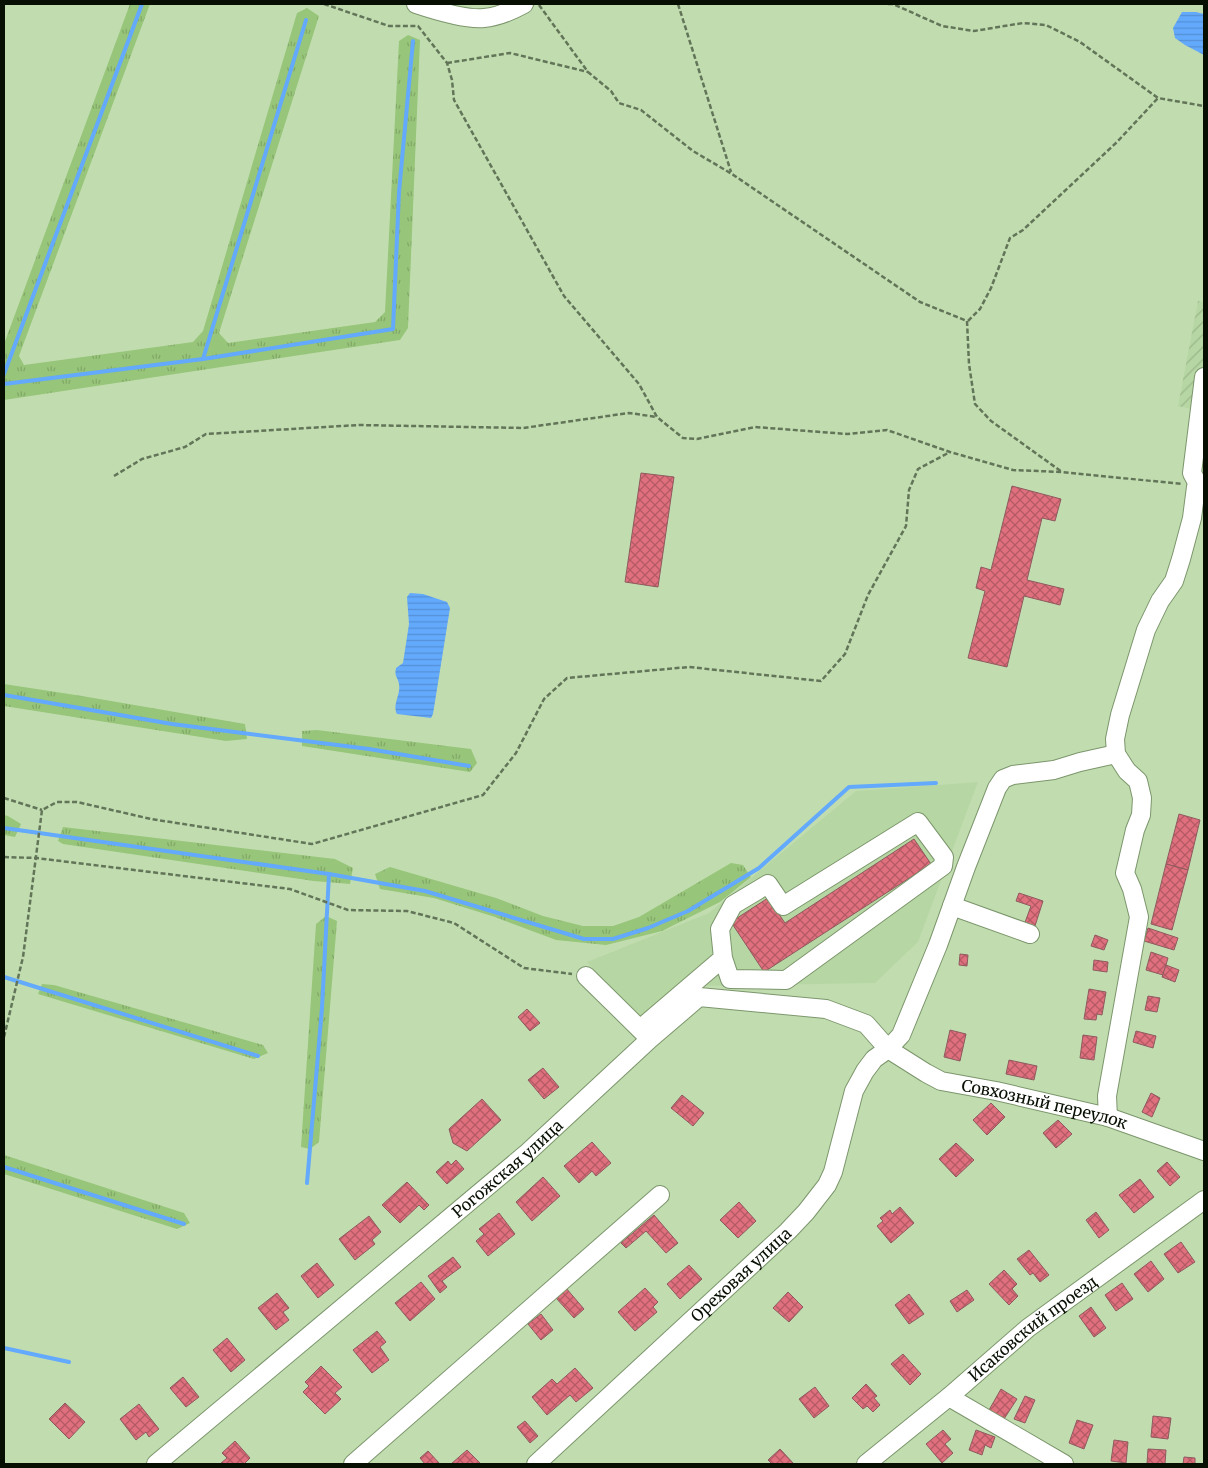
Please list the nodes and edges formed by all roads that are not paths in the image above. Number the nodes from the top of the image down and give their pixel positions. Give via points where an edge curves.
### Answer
1 (416, 4) edge
2 (524, 4) edge
3 (1204, 377) edge
4 (1116, 754) junction
5 (952, 906) junction
6 (1030, 934) dead end
7 (723, 958) junction
8 (586, 976) road end
9 (645, 1034) junction
10 (888, 1048) junction
11 (1108, 1117) junction
12 (1204, 1151) edge
13 (660, 1196) dead end
14 (1204, 1200) edge
15 (948, 1397) junction
16 (156, 1464) edge
17 (353, 1464) edge
18 (536, 1464) edge
19 (866, 1464) edge
20 (1064, 1464) edge

1 - 2 street via 449,14 484,18
3 - 4 street via 1192,474 1202,492 1196,487 1192,518 1174,580 1146,630 1120,715 1115,739
4 - 5 street, Ореховая улица via 1003,779 996,788
4 - 11 street via 1127,771 1138,780 1142,798 1141,815 1125,873 1139,917 1107,1096
5 - 6 street
5 - 10 street, Ореховая улица via 901,1035
7 - 7 street via 720,929 733,905 768,884 783,906 918,822 944,857 943,866 786,980 730,979
7 - 9 street
8 - 9 street
9 - 10 street, Рогожская улица via 699,997 826,1009 866,1024
9 - 16 street, Рогожская улица via 526,1154
10 - 11 street, Совхозный переулок via 942,1081
10 - 18 street, Ореховая улица via 874,1059 854,1092 833,1172 806,1212
11 - 12 street, Совхозный переулок
13 - 17 street
14 - 15 street, Исаковский проезд via 1028,1328
15 - 19 street, Исаковский проезд
15 - 20 street

